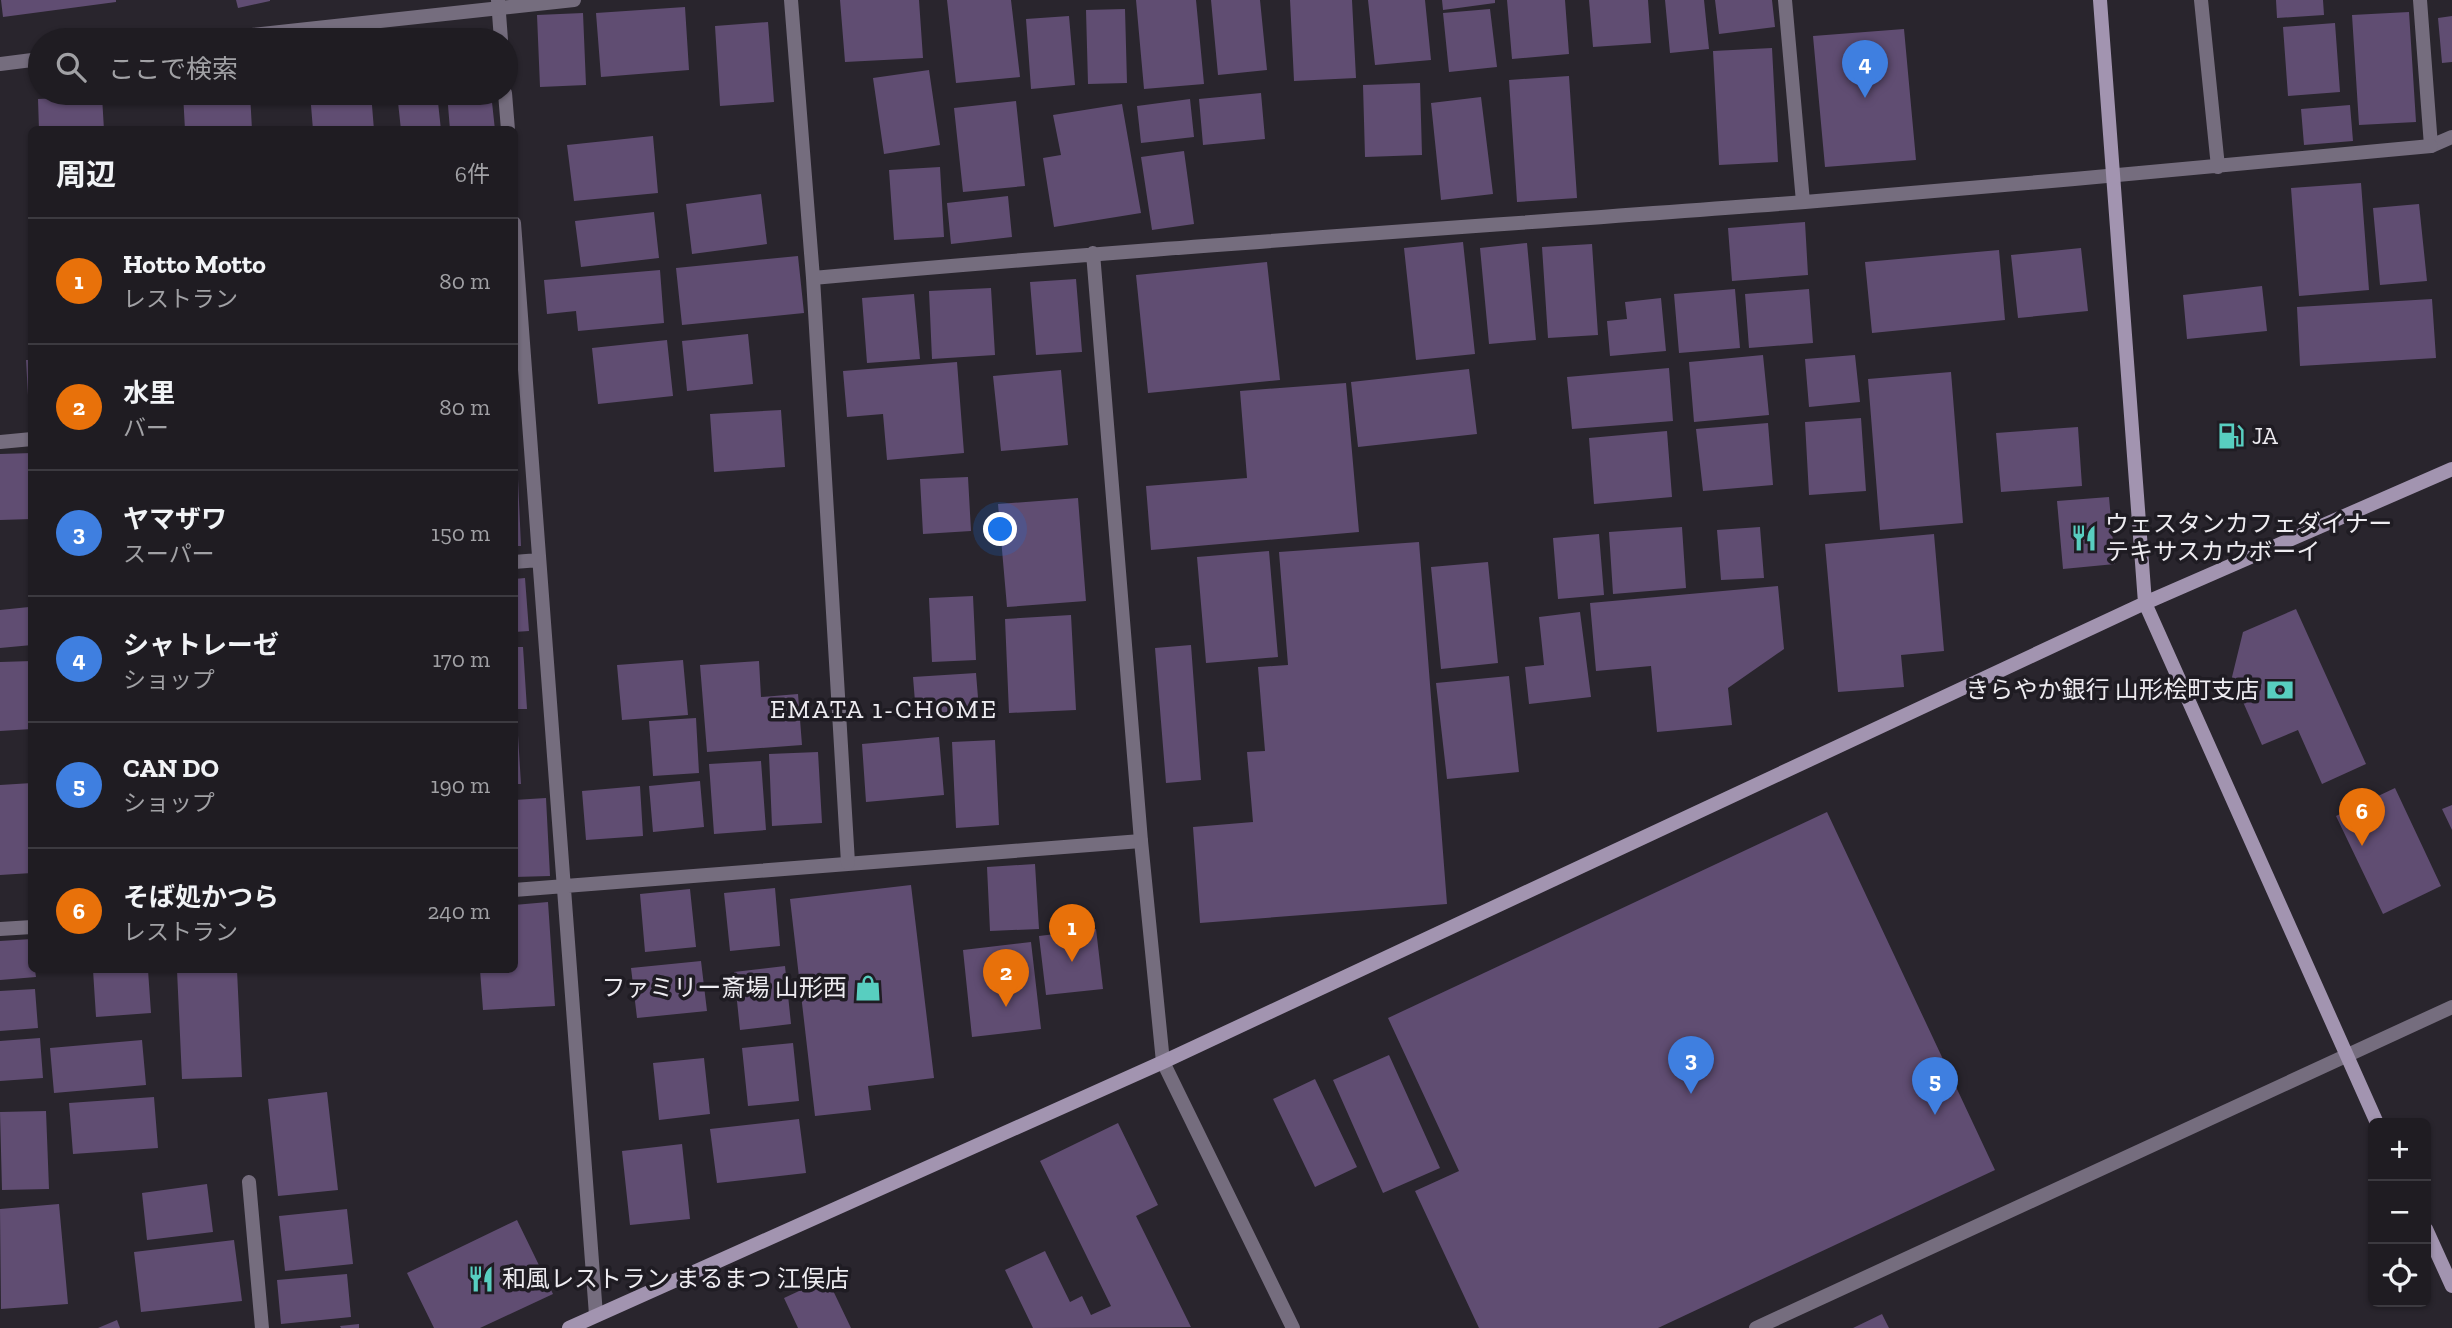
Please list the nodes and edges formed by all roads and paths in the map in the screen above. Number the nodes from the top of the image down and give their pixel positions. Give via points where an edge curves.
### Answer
1 (574, 0) edge
2 (791, 0) edge
3 (1785, 0) edge
4 (2100, 0) edge
5 (2201, 0) edge
6 (2420, 0) edge
7 (498, 3) edge
8 (300, 28) edge
9 (500, 28) edge
10 (28, 60) edge
11 (0, 64) edge
12 (506, 105) edge
13 (508, 126) edge
14 (2452, 137) edge
15 (2431, 146) junction
16 (2217, 167) junction
17 (2113, 176) junction
18 (1803, 202) junction
19 (1093, 253) junction
20 (813, 278) junction
21 (518, 322) edge
22 (521, 396) edge
23 (28, 439) edge
24 (0, 442) edge
25 (2452, 469) edge
26 (540, 560) junction
27 (518, 562) edge
28 (2145, 603) junction
29 (1141, 841) junction
30 (848, 863) junction
31 (564, 886) junction
32 (518, 890) edge
33 (28, 927) edge
34 (0, 929) edge
35 (2452, 1007) edge
36 (2346, 1056) junction
37 (1163, 1062) junction
38 (2375, 1118) edge
39 (249, 1182) dead end
40 (2431, 1240) edge
41 (2452, 1286) edge
42 (596, 1315) junction
43 (262, 1328) edge
44 (569, 1328) edge
45 (1293, 1328) edge
46 (1756, 1328) edge

1 - 7 street
2 - 20 street
3 - 18 street
4 - 17 street
5 - 16 street
6 - 15 street
7 - 8 street
7 - 9 street
10 - 11 street
12 - 13 street
14 - 15 street
15 - 16 street
16 - 17 street
17 - 18 street
17 - 28 street
18 - 19 street
19 - 20 street
19 - 29 street
20 - 30 street
21 - 22 street
22 - 26 street
23 - 24 street
25 - 28 street
26 - 27 street
26 - 31 street
28 - 36 street
28 - 37 street
29 - 30 street
29 - 37 street
30 - 31 street
31 - 32 street
31 - 42 street
33 - 34 street
35 - 36 street
36 - 38 street
36 - 46 street
37 - 42 street
37 - 45 street
39 - 43 street
40 - 41 street
42 - 44 street

